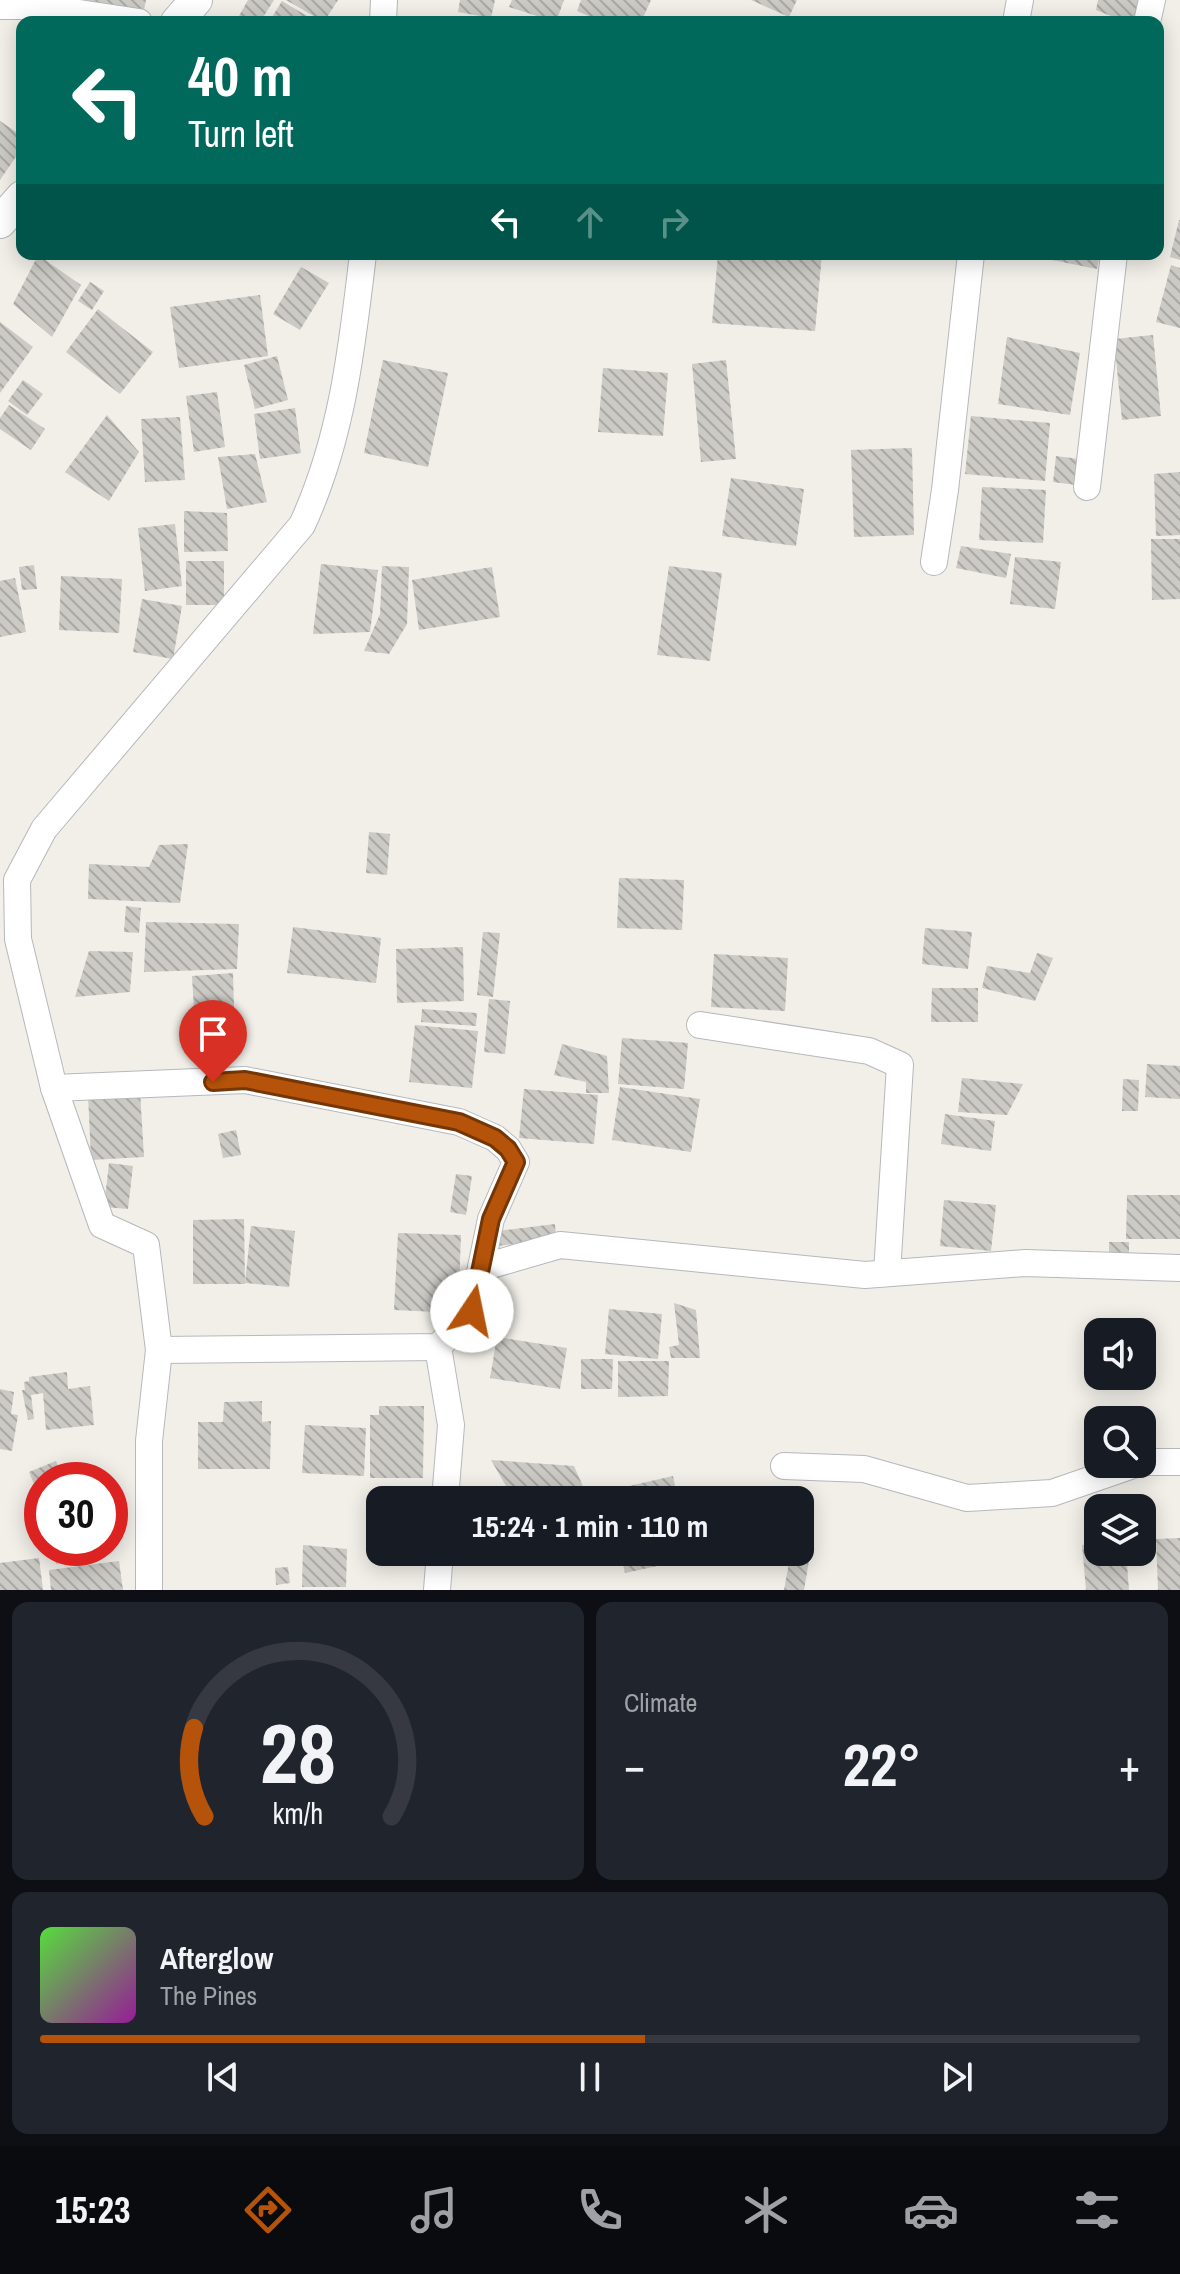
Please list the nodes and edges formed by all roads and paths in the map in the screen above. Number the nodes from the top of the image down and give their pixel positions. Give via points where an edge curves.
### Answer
1 (196, 0) edge
2 (0, 6) edge
3 (99, 16) edge
4 (182, 16) edge
5 (16, 204) edge
6 (0, 222) edge
7 (362, 260) edge
8 (970, 260) edge
9 (1113, 260) edge
10 (1087, 487) dead end
11 (934, 562) dead end
12 (700, 1025) dead end
13 (54, 1088) junction
14 (481, 1268) junction
15 (1180, 1268) edge
16 (887, 1273) junction
17 (438, 1347) junction
18 (159, 1350) junction
19 (1156, 1462) edge
20 (1180, 1462) edge
21 (784, 1466) dead end
22 (1095, 1478) edge
23 (446, 1486) edge
24 (439, 1566) edge
25 (149, 1590) edge
26 (437, 1590) edge

1 - 4 street
2 - 3 street
5 - 6 street
7 - 13 street via 342,411 302,525 44,829 17,880 18,939
8 - 11 street
9 - 10 street
12 - 16 street via 869,1051 900,1065
13 - 14 street via 245,1080 477,1128 501,1143 516,1162 491,1219
13 - 18 street via 102,1225 146,1245
14 - 16 street via 560,1245
14 - 17 street via 472,1311
15 - 16 street via 1025,1263
17 - 18 street
17 - 23 street via 451,1425
18 - 25 street via 149,1441
19 - 20 street
21 - 22 street via 864,1469 967,1498 1052,1493
24 - 26 street

